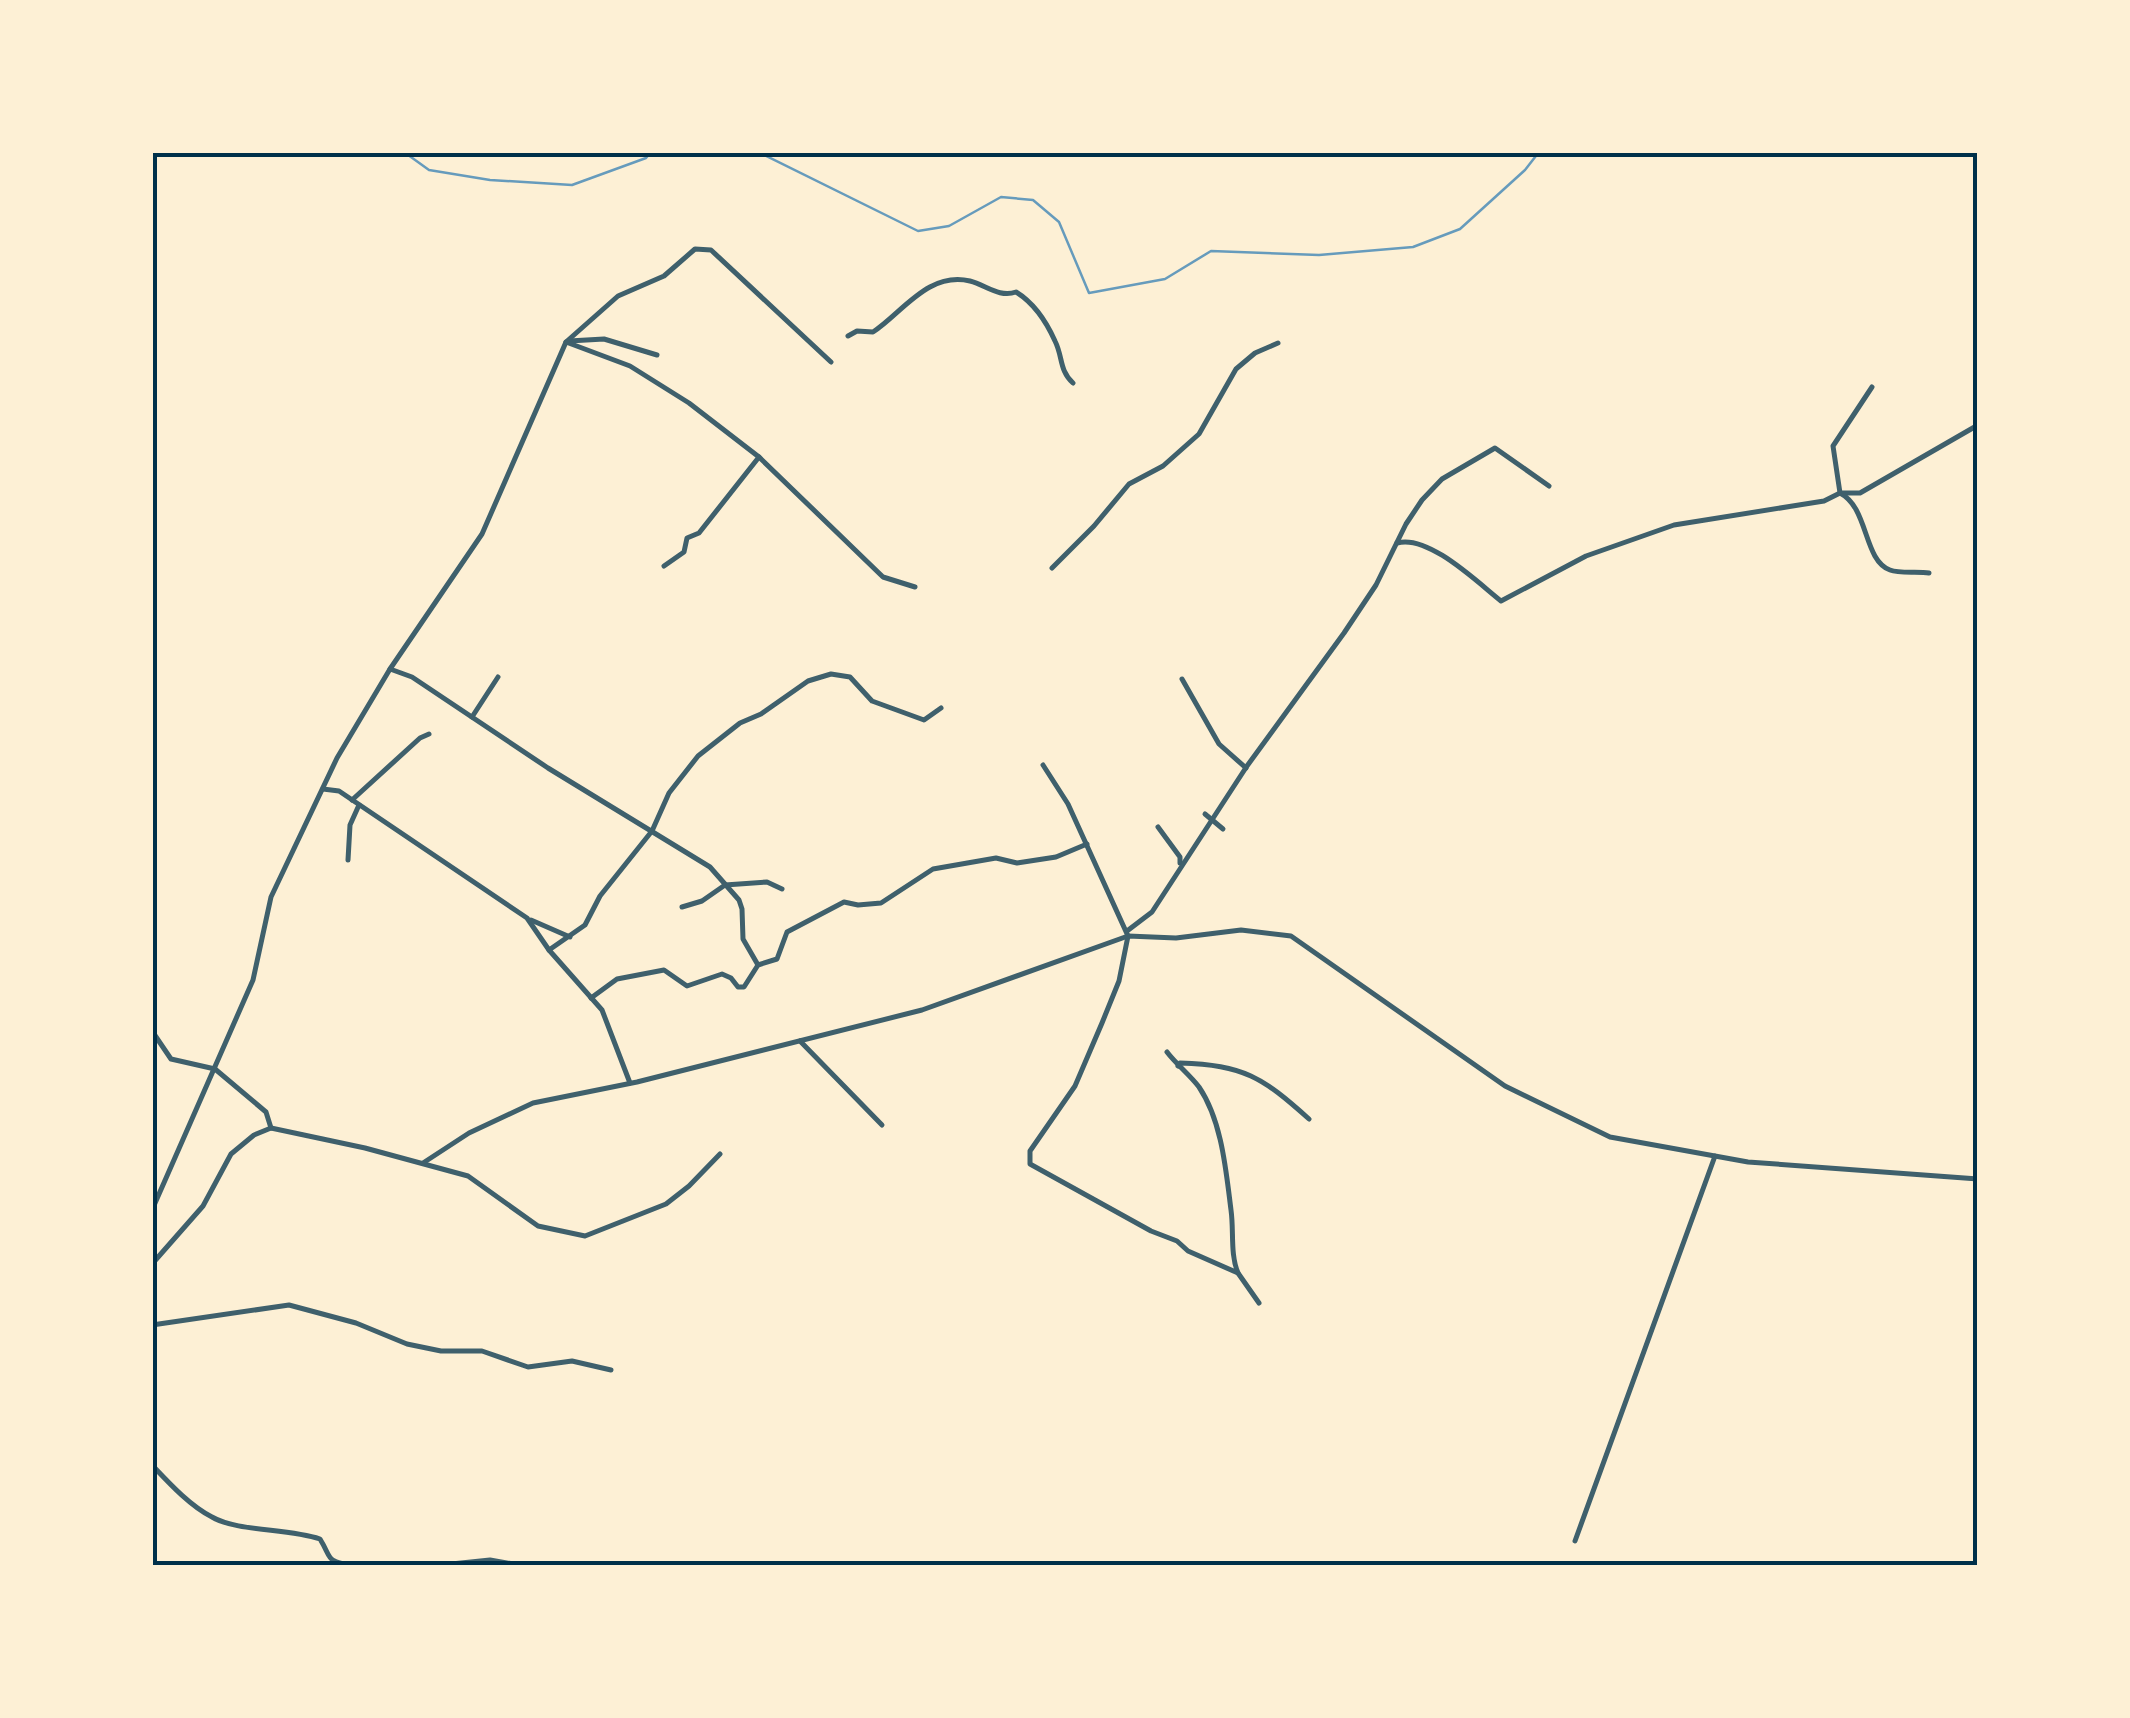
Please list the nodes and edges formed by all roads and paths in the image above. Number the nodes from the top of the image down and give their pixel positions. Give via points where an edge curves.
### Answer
1 (848, 336) dead end
2 (566, 342) junction
3 (1278, 342) dead end
4 (658, 356) dead end
5 (830, 362) dead end
6 (1073, 383) dead end
7 (1872, 387) dead end
8 (1978, 425) edge
9 (759, 457) junction
10 (1549, 486) dead end
11 (1840, 493) junction
12 (1396, 543) junction
13 (664, 566) dead end
14 (1052, 568) dead end
15 (1929, 573) dead end
16 (914, 587) dead end
17 (390, 670) junction
18 (498, 677) dead end
19 (1182, 679) dead end
20 (942, 708) dead end
21 (472, 718) junction
22 (428, 734) dead end
23 (1043, 765) dead end
24 (1246, 768) junction
25 (323, 789) junction
26 (352, 800) junction
27 (359, 805) junction
28 (1205, 814) dead end
29 (1212, 820) junction
30 (1158, 827) dead end
31 (1223, 829) dead end
32 (652, 831) junction
33 (1087, 844) junction
34 (348, 860) dead end
35 (1181, 866) junction
36 (725, 885) junction
37 (782, 889) dead end
38 (682, 907) dead end
39 (527, 918) junction
40 (1128, 933) junction
41 (570, 937) junction
42 (549, 950) junction
43 (758, 965) junction
44 (591, 998) junction
45 (152, 1031) edge
46 (800, 1041) junction
47 (1167, 1052) dead end
48 (1178, 1066) junction
49 (215, 1069) junction
50 (630, 1084) junction
51 (1309, 1119) dead end
52 (882, 1125) dead end
53 (271, 1128) junction
54 (720, 1154) dead end
55 (1715, 1156) junction
56 (423, 1162) junction
57 (1978, 1180) edge
58 (152, 1210) edge
59 (152, 1264) edge
60 (1238, 1273) junction
61 (1259, 1303) dead end
62 (152, 1325) edge
63 (611, 1370) dead end
64 (152, 1465) edge
65 (1576, 1541) dead end
66 (519, 1565) edge
67 (353, 1566) edge
68 (432, 1566) edge

1 - 6 street via 872,332 921,290 969,280 1031,302
2 - 4 street via 604,339
2 - 5 street via 618,296 664,276 695,249 711,250
2 - 9 street via 630,366
2 - 17 street via 482,534
3 - 14 street via 1236,368 1199,434 1128,484
7 - 11 street via 1833,446
8 - 11 street via 1860,493
9 - 13 street via 699,533 687,538 684,552
9 - 16 street via 883,577
10 - 12 street via 1494,448 1442,479
11 - 12 street via 1674,525 1586,556 1501,601 1434,550
11 - 15 street via 1856,506 1882,564 1891,571
12 - 24 street via 1376,585
17 - 21 street via 412,677
17 - 25 street
18 - 21 street
19 - 24 street via 1219,744
20 - 32 street via 924,720 872,701 850,676 808,681 698,756 669,793
21 - 32 street
22 - 26 street
23 - 33 street
24 - 29 street
25 - 26 street
25 - 49 street via 272,897 253,980
26 - 27 street
27 - 34 street
27 - 39 street
28 - 29 street
29 - 31 street
29 - 35 street
30 - 35 street
32 - 36 street via 710,867
32 - 41 street via 600,896 585,926
33 - 40 street
33 - 43 street via 1056,857 933,869 881,902 844,902 787,932 777,959
35 - 40 street via 1152,912
36 - 37 street via 767,882
36 - 38 street
36 - 43 street via 742,909 743,940
39 - 41 street
39 - 42 street
40 - 46 street via 922,1010
40 - 55 street via 1176,938 1241,930 1292,936 1505,1086 1610,1137
40 - 60 street via 1102,1024 1075,1086 1030,1150 1030,1164
41 - 42 street
42 - 44 street
43 - 44 street via 744,987 722,974 687,986 664,970 617,979
44 - 50 street via 602,1010
45 - 49 street via 171,1059
46 - 50 street
46 - 52 street
47 - 48 street
48 - 51 street via 1248,1074 1270,1084
48 - 60 street via 1199,1088 1223,1152
49 - 53 street via 266,1112
49 - 58 street
50 - 56 street via 533,1104
53 - 56 street
53 - 59 street via 231,1154 203,1206
54 - 56 street via 666,1204 585,1236 538,1226 468,1176
55 - 57 street
55 - 65 street
60 - 61 street
62 - 63 street via 289,1305 407,1344 482,1351 528,1367 572,1362
64 - 67 street via 211,1517 295,1530 320,1539 332,1562
66 - 68 street via 490,1560

